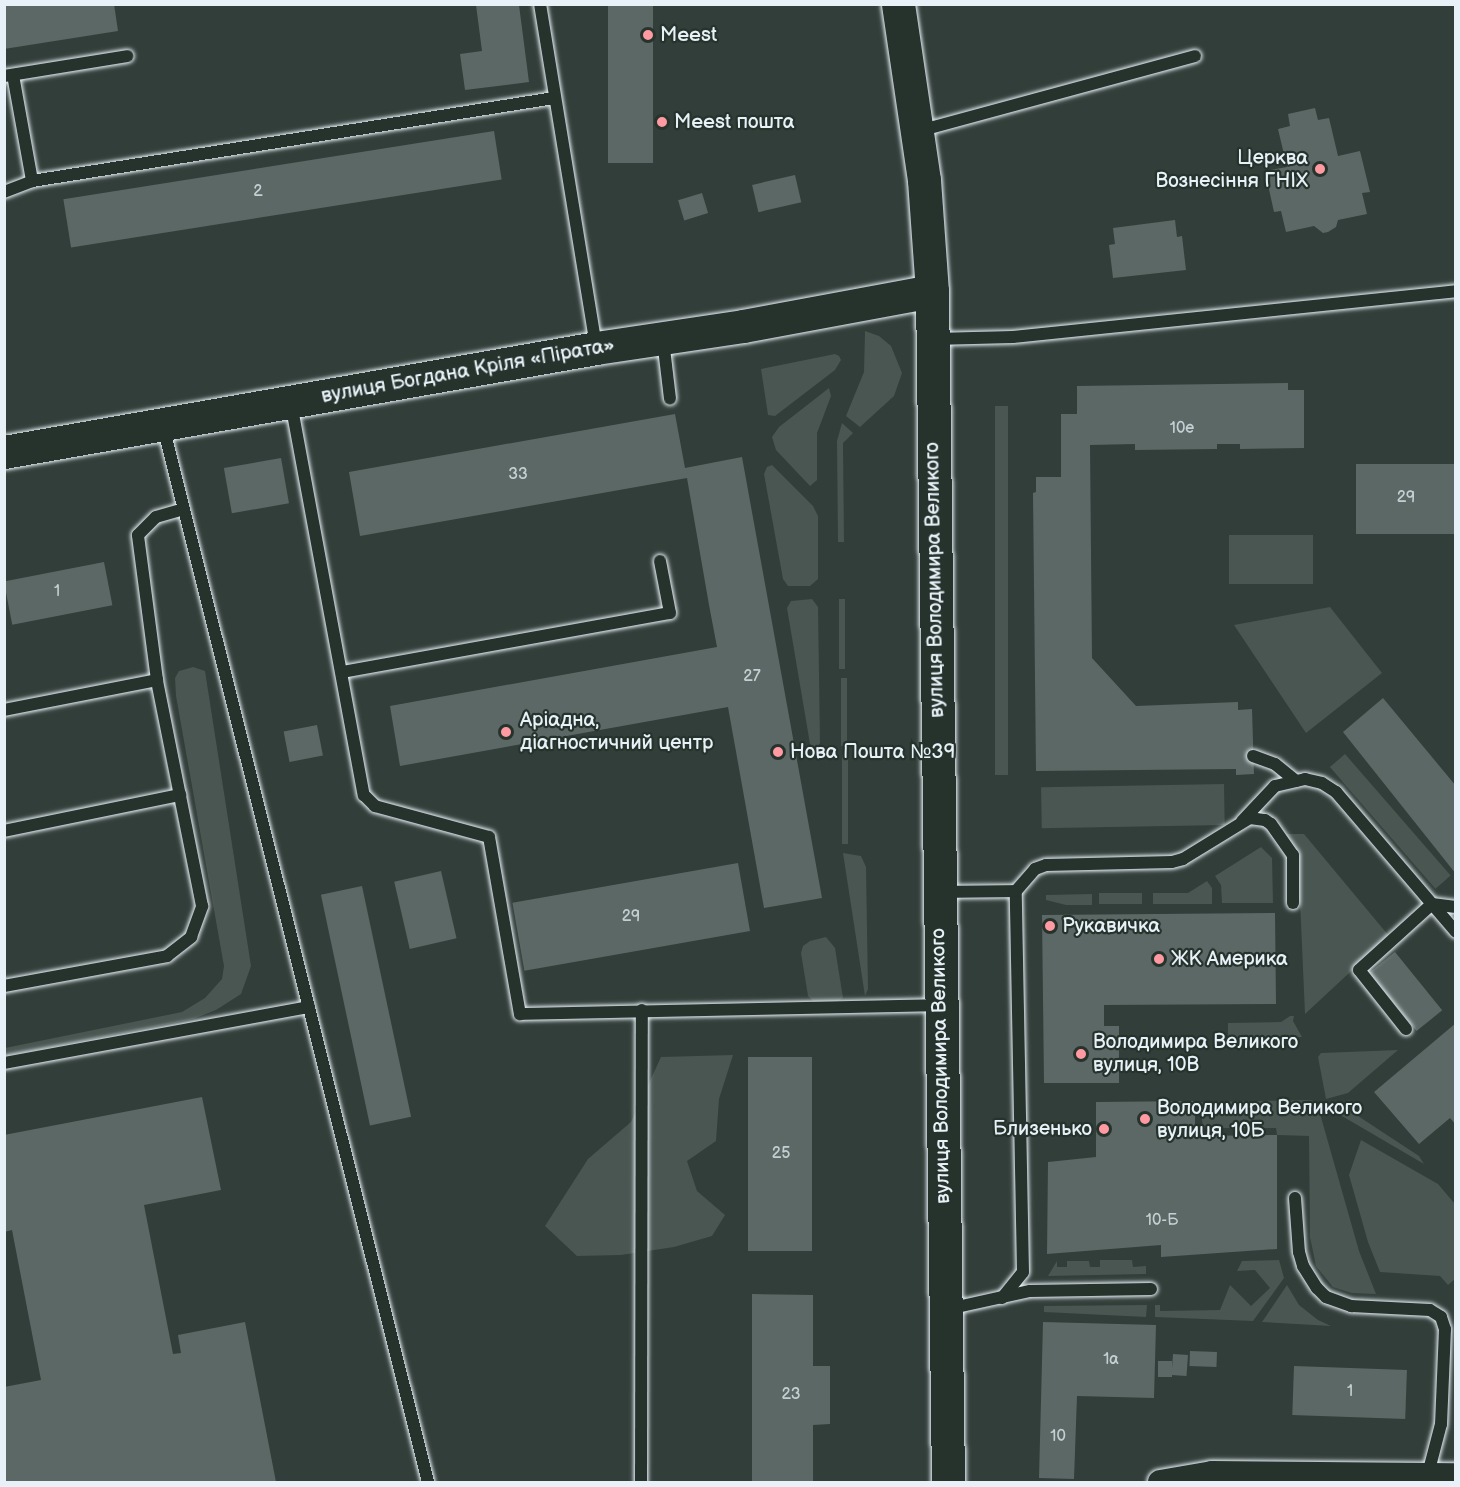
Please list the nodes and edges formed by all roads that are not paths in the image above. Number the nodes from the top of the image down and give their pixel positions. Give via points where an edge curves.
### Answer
1 (540, 4) edge
2 (898, 4) edge
3 (127, 56) dead end
4 (1195, 57) dead end
5 (9, 76) edge
6 (554, 98) junction
7 (918, 132) junction
8 (32, 181) junction
9 (4, 192) edge
10 (932, 291) junction
11 (1455, 291) edge
12 (663, 338) junction
13 (932, 339) junction
14 (596, 348) junction
15 (670, 399) dead end
16 (291, 402) junction
17 (163, 425) junction
18 (4, 452) edge
19 (184, 509) junction
20 (660, 561) dead end
21 (342, 672) junction
22 (157, 680) junction
23 (4, 710) edge
24 (1253, 756) dead end
25 (1296, 781) junction
26 (180, 795) junction
27 (1242, 821) junction
28 (4, 831) edge
29 (1016, 891) junction
30 (939, 892) junction
31 (1293, 903) dead end
32 (1432, 904) junction
33 (1455, 907) edge
34 (1455, 932) edge
35 (4, 986) edge
36 (940, 1005) junction
37 (309, 1006) junction
38 (642, 1010) junction
39 (1406, 1029) dead end
40 (4, 1063) edge
41 (1295, 1198) dead end
42 (1151, 1289) dead end
43 (1002, 1298) junction
44 (944, 1309) junction
45 (1428, 1474) junction
46 (1455, 1475) edge
47 (1213, 1478) edge
48 (428, 1482) edge
49 (641, 1482) edge
50 (948, 1482) edge
51 (1160, 1482) edge

1 - 6 lane
2 - 7 main road, вулиця Володимира Великого
3 - 5 lane
4 - 7 lane
5 - 8 lane
6 - 8 lane
6 - 14 lane
7 - 10 main road, вулиця Володимира Великого
8 - 9 lane
10 - 12 main road, вулиця Богдана Кріля «Пірата»
10 - 13 main road, вулиця Володимира Великого
11 - 13 lane via 1013,337
12 - 14 main road, вулиця Богдана Кріля «Пірата»
12 - 15 lane
13 - 30 main road, вулиця Володимира Великого
14 - 16 main road, вулиця Богдана Кріля «Пірата»
16 - 17 main road, вулиця Богдана Кріля «Пірата»
16 - 21 lane
17 - 18 main road, вулиця Богдана Кріля «Пірата»
17 - 19 lane
19 - 22 lane via 156,517 138,535
19 - 37 lane
20 - 21 lane via 669,613
21 - 38 lane via 364,795 375,806 489,837 519,1014
22 - 23 lane
22 - 26 lane
24 - 25 lane via 1275,764
25 - 27 lane via 1275,786
25 - 32 lane via 1322,783 1336,792
26 - 28 lane
26 - 35 lane via 202,906 191,937 167,956
27 - 29 lane via 1183,859 1046,865 1035,869
27 - 31 lane via 1265,820 1293,855
29 - 30 lane
29 - 43 lane via 1023,1272
30 - 36 main road, вулиця Володимира Великого
32 - 33 lane
32 - 34 lane
32 - 39 lane via 1359,970
36 - 38 lane
36 - 44 main road, вулиця Володимира Великого
37 - 40 lane
37 - 48 lane
38 - 49 lane
41 - 45 lane via 1303,1266 1326,1297 1351,1306 1430,1310 1441,1317 1445,1329 1441,1424
42 - 43 lane via 1030,1291
43 - 44 lane
44 - 50 main road, вулиця Володимира Великого
45 - 46 street
45 - 47 street
47 - 51 street

